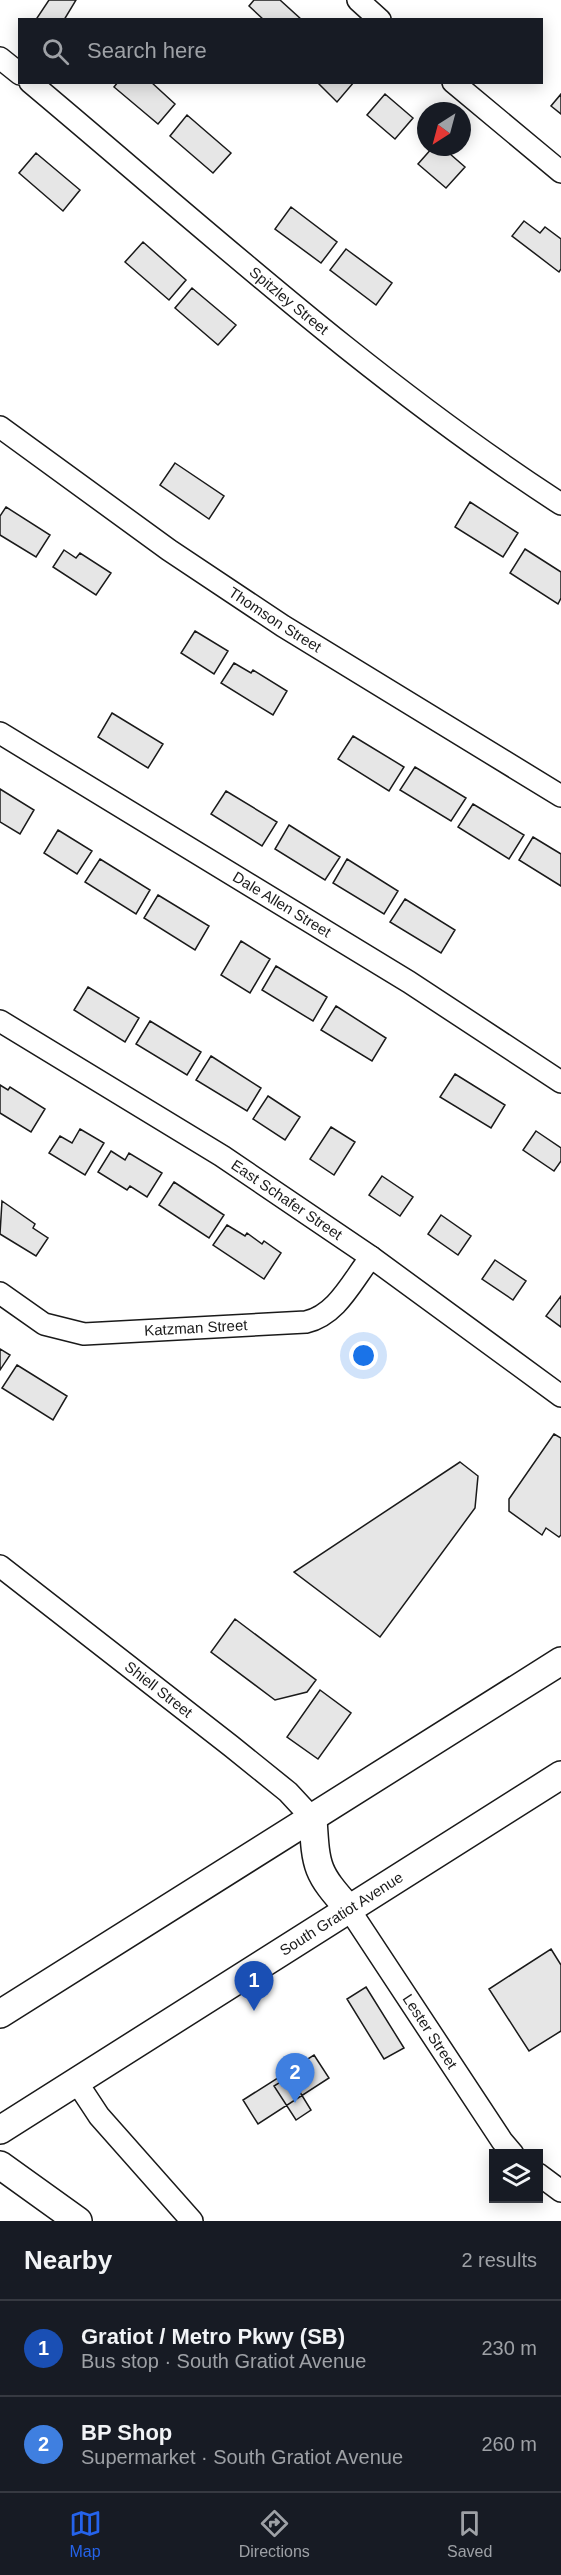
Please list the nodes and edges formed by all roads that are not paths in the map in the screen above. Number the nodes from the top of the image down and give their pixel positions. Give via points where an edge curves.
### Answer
1 (358, 0) edge
2 (378, 18) edge
3 (0, 58) edge
4 (18, 72) edge
5 (32, 84) edge
6 (455, 84) edge
7 (561, 172) edge
8 (0, 427) edge
9 (561, 504) edge
10 (0, 733) edge
11 (561, 796) edge
12 (0, 1021) edge
13 (561, 1082) edge
14 (370, 1257) junction
15 (0, 1293) edge
16 (561, 1396) edge
17 (0, 1566) edge
18 (561, 1661) edge
19 (561, 1775) edge
20 (313, 1819) junction
21 (349, 1909) junction
22 (0, 2014) edge
23 (76, 2081) junction
24 (0, 2130) edge
25 (509, 2149) edge
26 (0, 2165) edge
27 (543, 2178) edge
28 (561, 2191) edge
29 (78, 2221) edge
30 (192, 2221) edge

1 - 2 street
3 - 4 street
5 - 9 street, Spitzley Street via 325,332 458,434
6 - 7 street
8 - 11 street, Thomson Street via 283,626
10 - 13 street, Dale Allen Street via 409,982
12 - 14 street, East Schafer Street via 222,1156
14 - 15 street, Katzman Street via 330,1312 306,1322 84,1334 44,1324
14 - 16 street, East Schafer Street
17 - 20 street, Shiell Street via 288,1792
18 - 20 main road
19 - 21 main road, South Gratiot Avenue
20 - 21 main road via 320,1873
20 - 22 main road
21 - 23 main road, South Gratiot Avenue
21 - 25 street, Lester Street
23 - 24 main road, South Gratiot Avenue
23 - 30 street via 99,2116
26 - 29 main road
27 - 28 street

